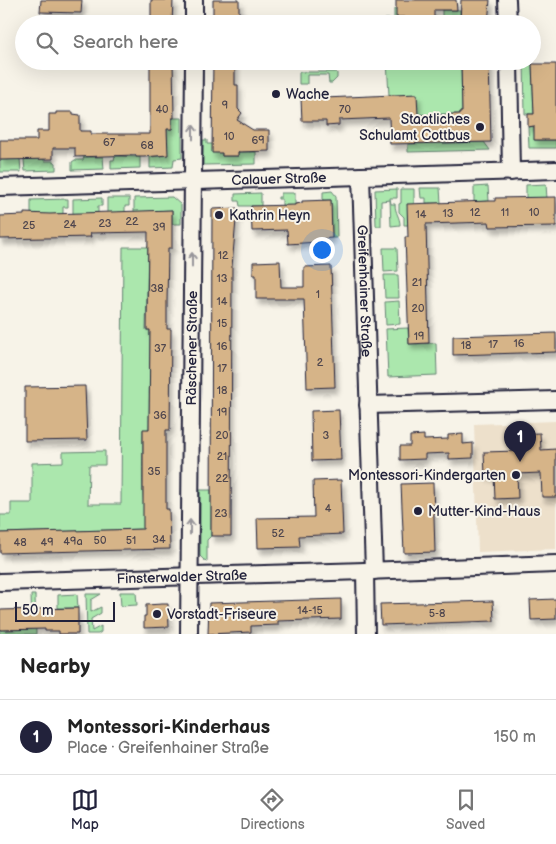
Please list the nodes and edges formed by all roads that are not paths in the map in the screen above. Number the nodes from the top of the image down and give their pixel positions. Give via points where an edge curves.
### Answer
1 (194, 0) edge
2 (507, 0) edge
3 (194, 15) edge
4 (508, 15) edge
5 (194, 70) edge
6 (508, 70) edge
7 (556, 170) edge
8 (511, 172) junction
9 (361, 176) junction
10 (193, 180) junction
11 (0, 187) edge
12 (556, 400) edge
13 (368, 405) junction
14 (556, 564) edge
15 (369, 571) junction
16 (190, 576) junction
17 (0, 582) edge
18 (190, 634) edge
19 (366, 634) edge

1 - 3 street
2 - 4 street
10 -> 5 street, Räschener Straße
6 - 8 street
7 - 8 street, Calauer Straße
8 - 9 street, Calauer Straße
9 - 10 street, Calauer Straße
9 - 13 street, Greifenhainer Straße
10 - 11 street, Calauer Straße
16 -> 10 street, Räschener Straße
12 - 13 street
13 - 15 street, Greifenhainer Straße
14 - 15 street, Finsterwalder Straße
15 - 16 street, Finsterwalder Straße
15 - 19 street
16 - 17 street, Finsterwalder Straße
16 - 18 street, Räschener Straße

